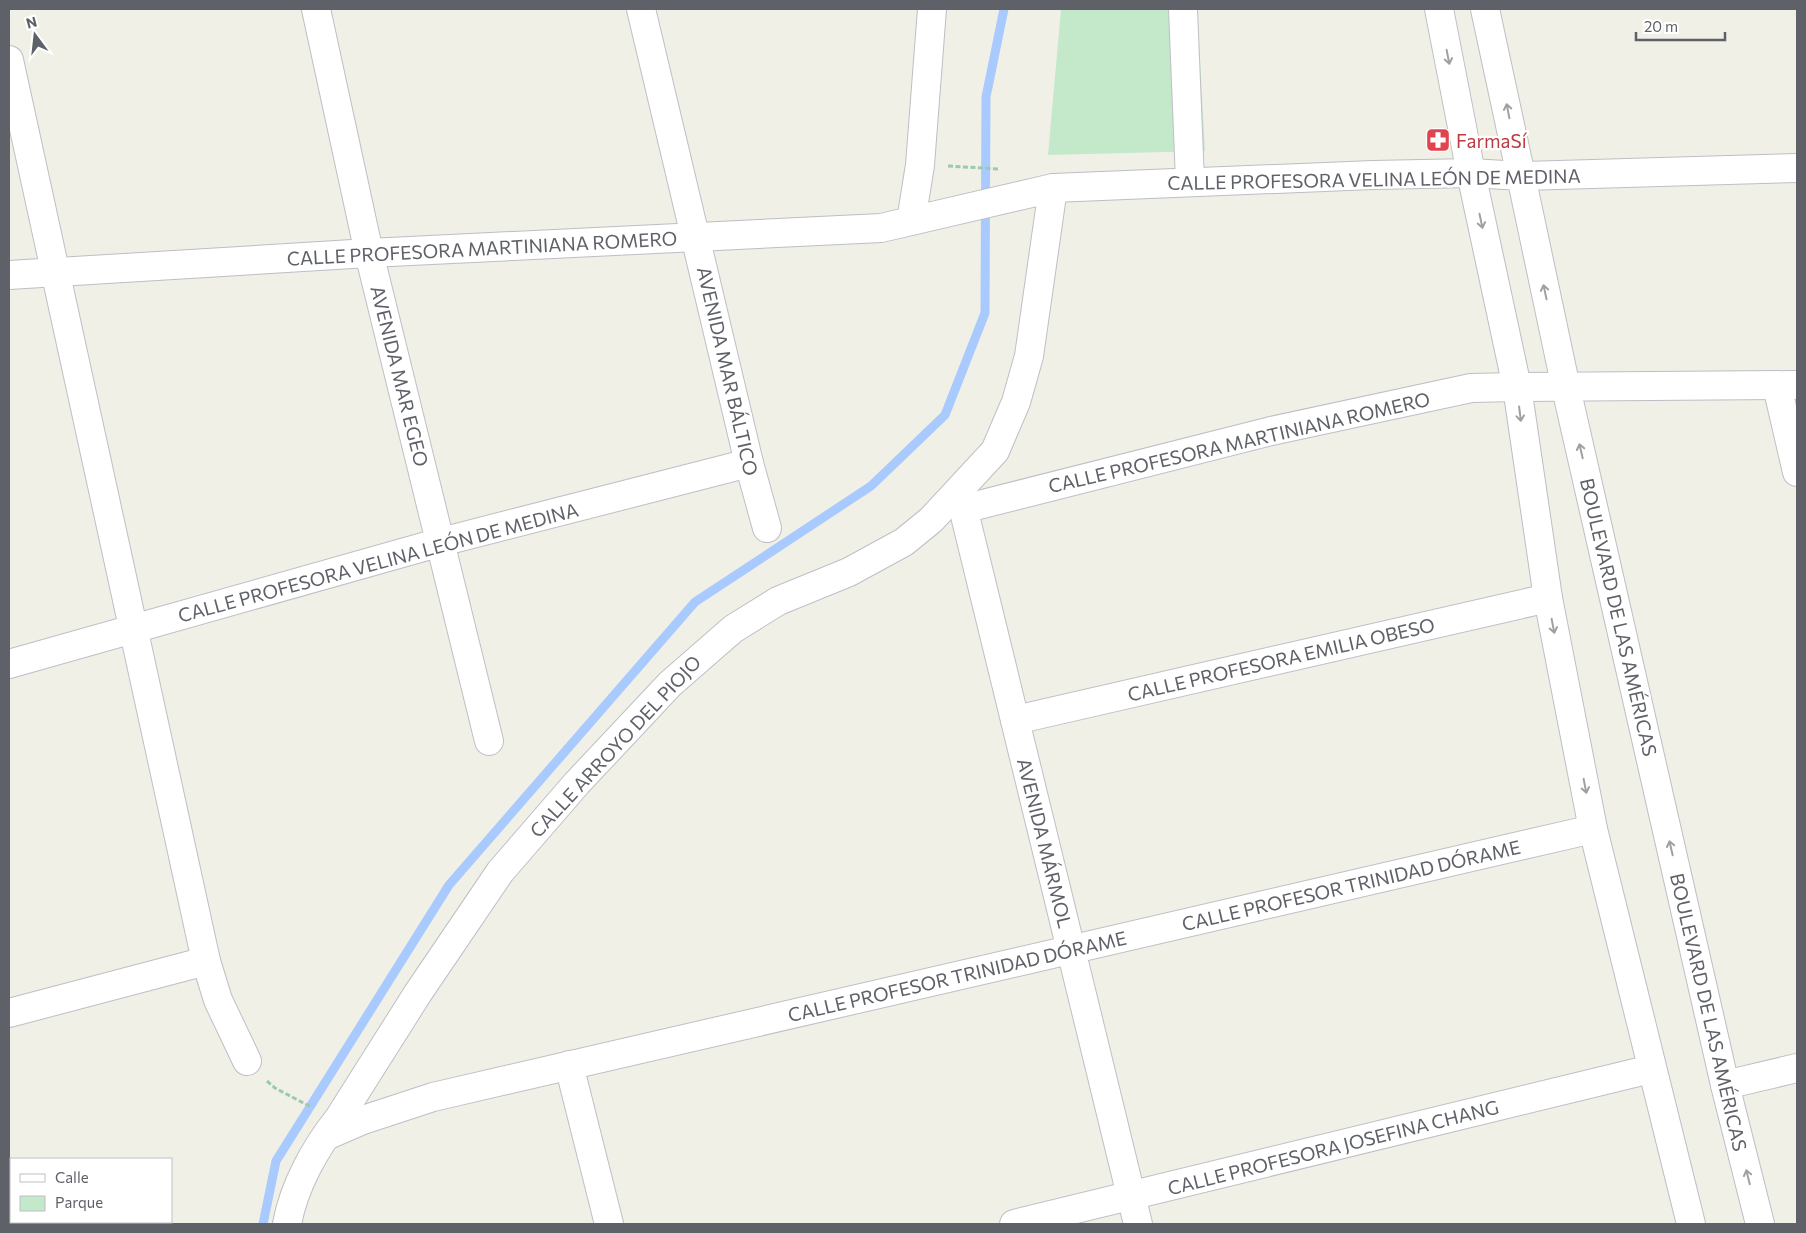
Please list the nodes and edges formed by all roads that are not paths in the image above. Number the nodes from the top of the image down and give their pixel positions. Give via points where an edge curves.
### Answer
1 (316, 9) edge
2 (641, 9) edge
3 (932, 9) edge
4 (1183, 9) edge
5 (1439, 9) edge
6 (1485, 9) edge
7 (9, 60) edge
8 (1797, 168) edge
9 (1470, 173) junction
10 (1520, 176) junction
11 (1190, 181) junction
12 (1053, 188) junction
13 (954, 211) joint
14 (911, 221) junction
15 (696, 238) junction
16 (370, 254) junction
17 (56, 272) junction
18 (9, 275) edge
19 (1787, 386) edge
20 (1517, 387) junction
21 (1566, 388) junction
22 (749, 463) junction
23 (1797, 472) edge
24 (961, 500) junction
25 (767, 528) dead end
26 (441, 542) junction
27 (1548, 598) junction
28 (135, 629) junction
29 (9, 664) edge
30 (1015, 720) junction
31 (490, 741) dead end
32 (1593, 829) junction
33 (1071, 950) junction
34 (206, 961) junction
35 (9, 1013) edge
36 (247, 1061) dead end
37 (569, 1065) junction
38 (1797, 1068) edge
39 (1651, 1069) junction
40 (1725, 1085) junction
41 (324, 1137) junction
42 (1131, 1196) junction
43 (287, 1224) edge
44 (609, 1224) edge
45 (1014, 1224) edge
46 (1138, 1224) edge
47 (1692, 1224) edge
48 (1760, 1224) edge

1 - 16 street, AVENIDA MAR EGEO
2 - 15 street, AVENIDA MAR BÁLTICO
3 - 14 street via 920,165
4 - 11 street
5 -> 9 street
10 -> 6 street, BOULEVARD DE LAS AMÉRICAS
7 - 17 street
8 - 10 street, CALLE PROFESORA VELINA LEÓN DE MEDINA
9 - 10 street, CALLE PROFESORA VELINA LEÓN DE MEDINA
9 - 11 street, CALLE PROFESORA VELINA LEÓN DE MEDINA
9 -> 20 street
21 -> 10 street, BOULEVARD DE LAS AMÉRICAS
11 - 12 street, CALLE PROFESORA VELINA LEÓN DE MEDINA
12 - 13 street, CALLE PROFESORA VELINA LEÓN DE MEDINA
12 - 24 street, CALLE ARROYO DEL PIOJO via 1029,356 1016,402 995,451
13 - 14 street, CALLE PROFESORA MARTINIANA ROMERO
14 - 15 street, CALLE PROFESORA MARTINIANA ROMERO via 881,228
15 - 16 street, CALLE PROFESORA MARTINIANA ROMERO
15 - 22 street, AVENIDA MAR BÁLTICO
16 - 17 street, CALLE PROFESORA MARTINIANA ROMERO
16 - 26 street, AVENIDA MAR EGEO
17 - 18 street, CALLE PROFESORA MARTINIANA ROMERO
17 - 28 street
19 - 21 street, CALLE PROFESORA MARTINIANA ROMERO
19 - 23 street
20 - 21 street, CALLE PROFESORA MARTINIANA ROMERO
20 - 24 street, CALLE PROFESORA MARTINIANA ROMERO via 1471,388
20 -> 27 street
40 -> 21 street, BOULEVARD DE LAS AMÉRICAS
22 - 25 street, AVENIDA MAR BÁLTICO
22 - 26 street, CALLE PROFESORA VELINA LEÓN DE MEDINA
24 - 30 street, AVENIDA MÁRMOL
24 - 41 street, CALLE ARROYO DEL PIOJO via 904,542 849,572 778,601 733,629 670,684 577,783 500,872
26 - 28 street, CALLE PROFESORA VELINA LEÓN DE MEDINA
26 - 31 street, AVENIDA MAR EGEO
27 - 30 street, CALLE PROFESORA EMILIA OBESO
27 -> 32 street
28 - 29 street, CALLE PROFESORA VELINA LEÓN DE MEDINA
28 - 34 street
30 - 33 street, AVENIDA MÁRMOL
32 - 33 street, CALLE PROFESOR TRINIDAD DÓRAME
32 - 39 street
33 - 37 street, CALLE PROFESOR TRINIDAD DÓRAME
33 - 42 street, AVENIDA MÁRMOL
34 - 35 street
34 - 36 street via 218,1000
37 - 41 street, CALLE PROFESOR TRINIDAD DÓRAME via 432,1097
37 - 44 street
38 - 40 street
39 - 42 street, CALLE PROFESORA JOSEFINA CHANG
39 - 47 street
48 -> 40 street, BOULEVARD DE LAS AMÉRICAS
41 - 43 street, CALLE ARROYO DEL PIOJO via 300,1181
42 - 45 street, CALLE PROFESORA JOSEFINA CHANG
42 - 46 street, AVENIDA MÁRMOL

